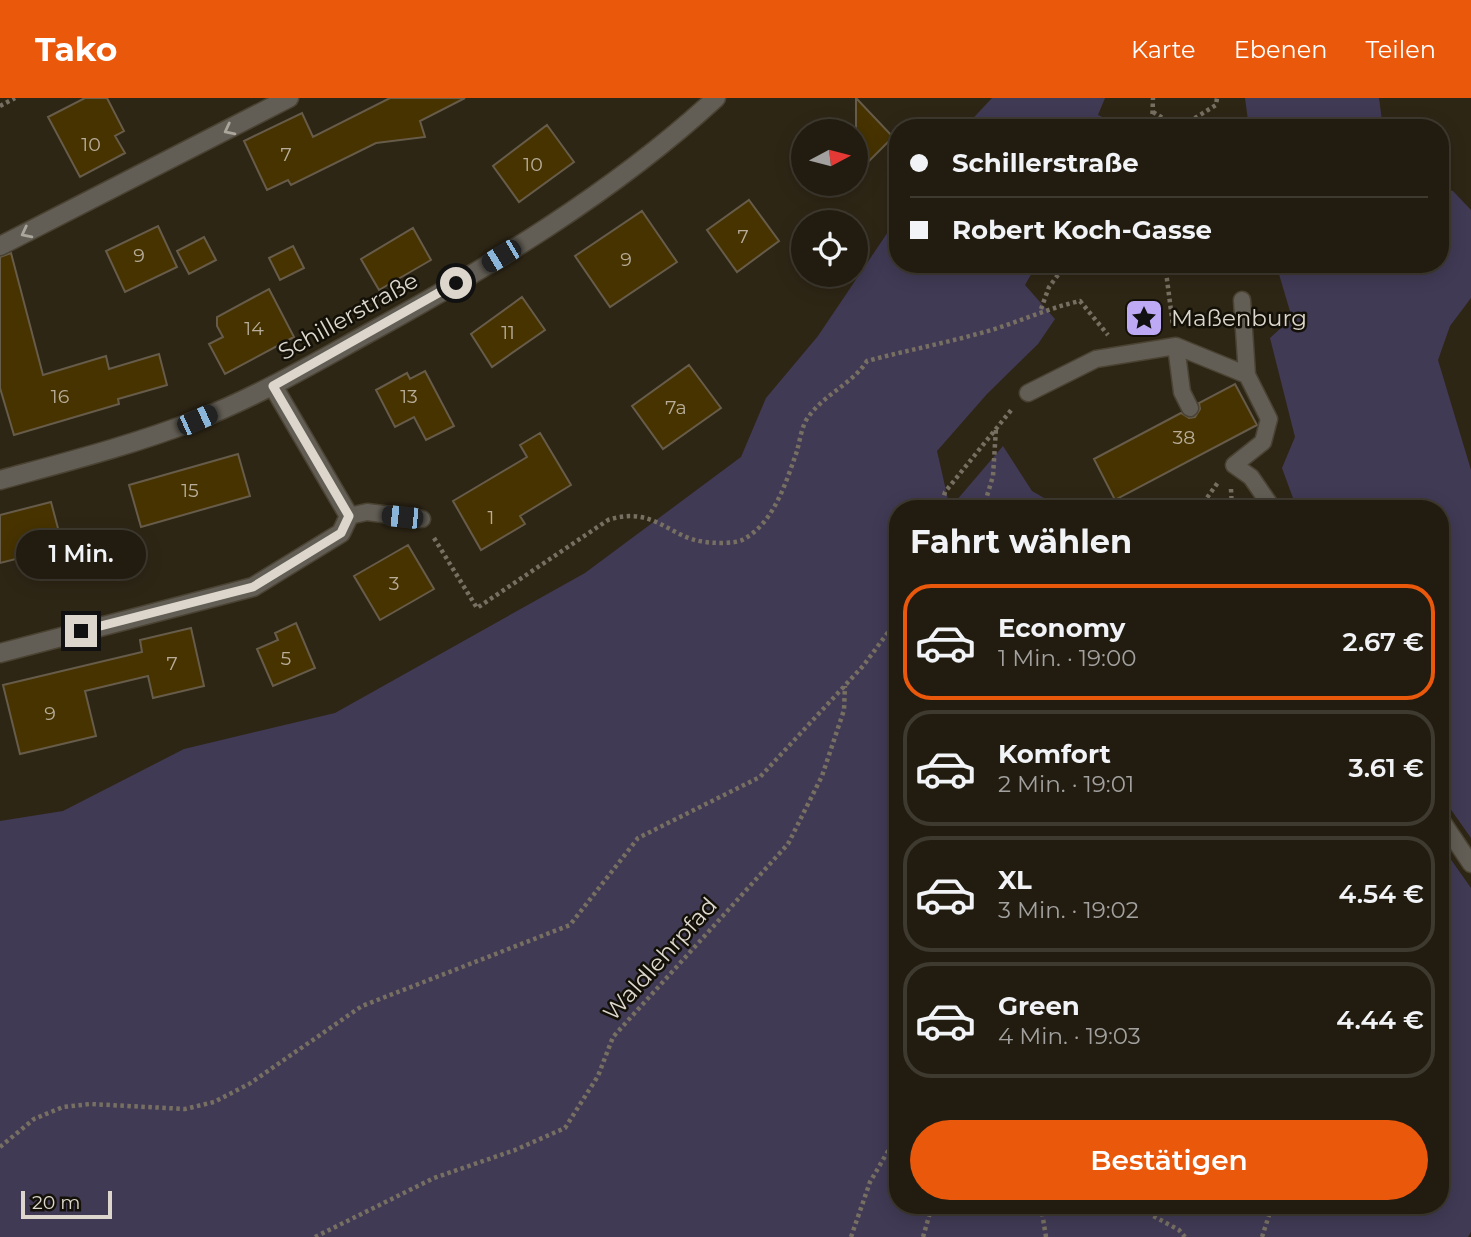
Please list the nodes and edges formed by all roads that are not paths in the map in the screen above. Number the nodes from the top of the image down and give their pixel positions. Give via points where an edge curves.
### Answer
1 (289, 98) edge
2 (716, 98) edge
3 (0, 246) edge
4 (1242, 300) dead end
5 (1176, 346) junction
6 (1247, 375) junction
7 (273, 386) junction
8 (1028, 393) road end
9 (1190, 408) dead end
10 (0, 480) edge
11 (1267, 500) edge
12 (349, 516) junction
13 (422, 519) road end
14 (0, 653) edge
15 (1449, 831) edge
16 (1471, 864) edge

1 -> 3 street
2 - 7 street, Schillerstraße via 688,124 545,229 412,310
4 - 6 lane
5 - 6 lane
5 - 8 lane via 1096,359
5 - 9 lane via 1182,392
6 - 11 lane via 1269,419 1263,442 1228,471 1251,477
7 - 10 street, Schillerstraße via 184,425
7 - 12 street
12 - 13 lane via 367,512
12 - 14 street via 341,533 253,587
15 - 16 lane

